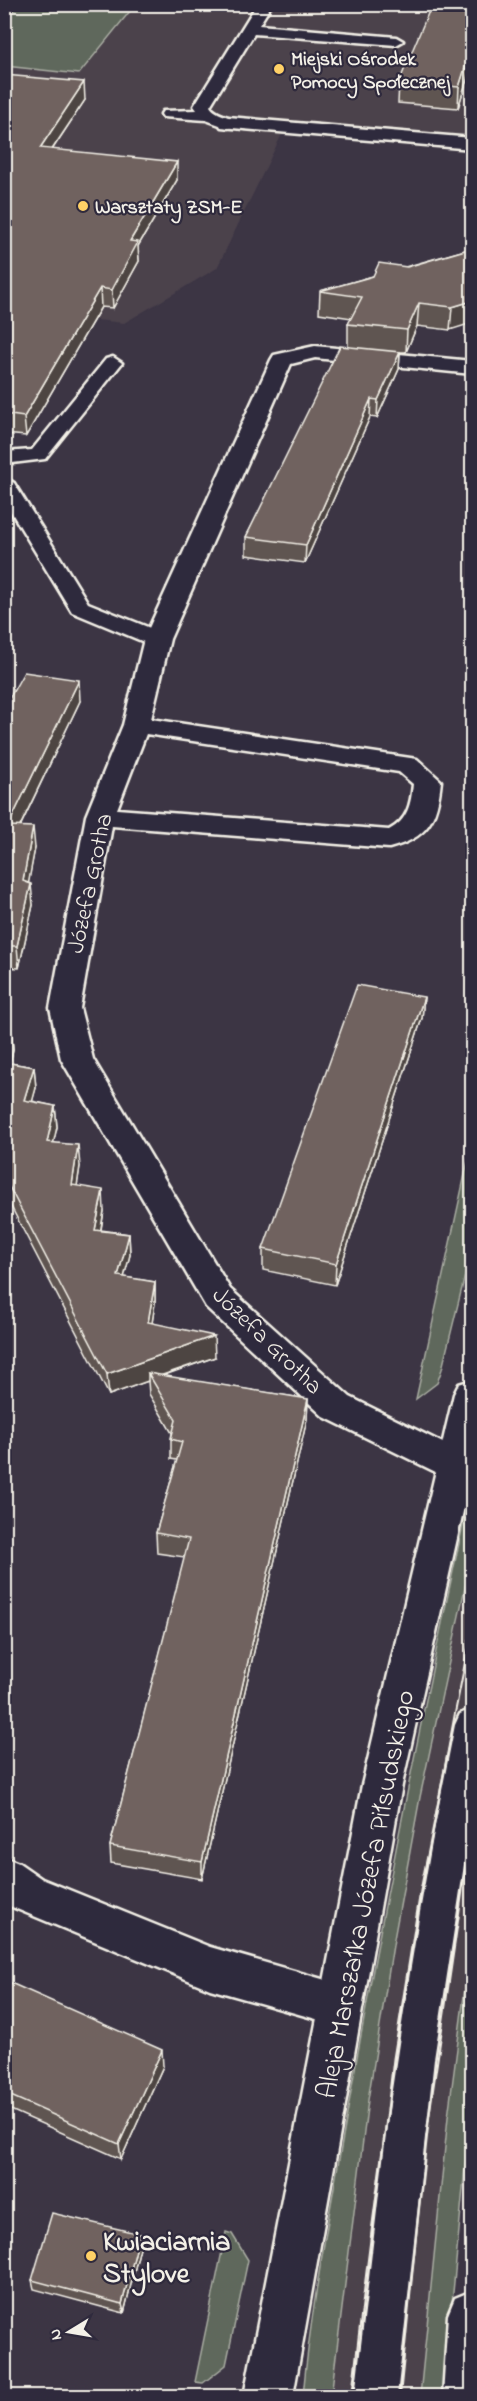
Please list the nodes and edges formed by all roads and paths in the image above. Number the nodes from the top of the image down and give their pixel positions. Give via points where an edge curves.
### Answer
1 (265, 4) edge
2 (251, 29) junction
3 (396, 41) dead end
4 (169, 114) dead end
5 (208, 115) junction
6 (228, 123) joint
7 (472, 144) edge
8 (113, 363) dead end
9 (472, 368) edge
10 (4, 458) edge
11 (4, 483) edge
12 (157, 639) junction
13 (136, 725) junction
14 (100, 816) junction
15 (472, 1394) edge
16 (456, 1467) junction
17 (472, 1725) edge
18 (4, 1877) edge
19 (341, 2004) junction
20 (472, 2315) edge
21 (268, 2397) edge
22 (376, 2397) edge
23 (467, 2397) edge

1 - 2 lane
2 - 3 lane
2 - 5 lane via 201,106
4 - 5 lane
5 - 6 lane
6 - 7 street
8 - 10 lane via 38,455
9 - 12 street, Józefa Grotha via 315,352 282,360
11 - 12 lane via 80,607
12 - 13 street, Józefa Grotha
13 - 14 street, Józefa Grotha
13 - 14 street via 407,765 427,781 426,804 410,832 389,839
14 - 16 street, Józefa Grotha via 65,1008 77,1059 218,1298 337,1407
15 - 16 street, Aleja Marszałka Józefa Piłsudskiego
16 - 19 street, Aleja Marszałka Józefa Piłsudskiego via 382,1785
17 - 22 lane via 422,2007
18 - 19 street via 27,1893 210,1968
19 - 21 street, Aleja Marszałka Józefa Piłsudskiego
20 - 23 street

